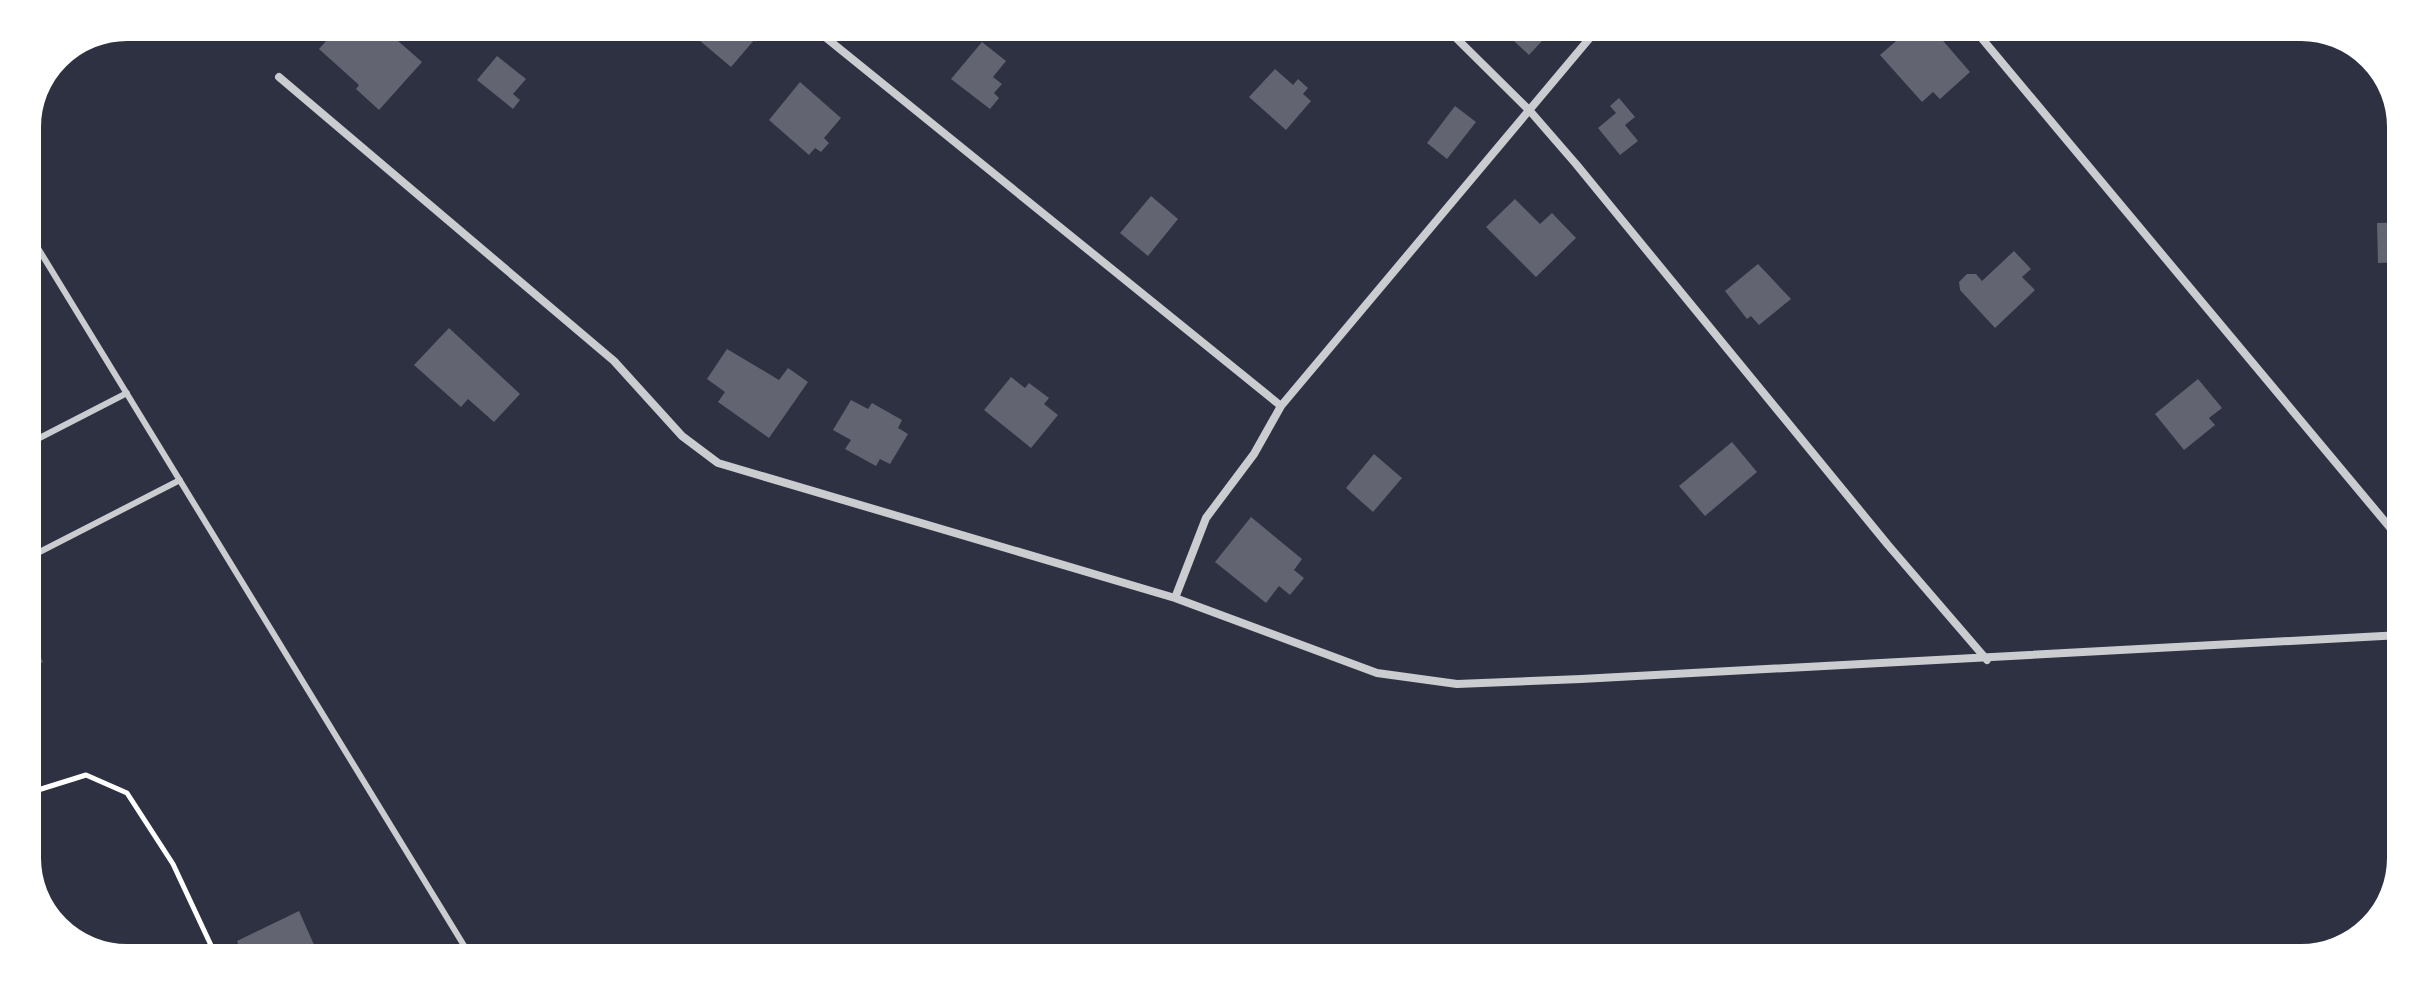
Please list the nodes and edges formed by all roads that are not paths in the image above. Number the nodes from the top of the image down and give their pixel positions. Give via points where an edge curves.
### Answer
1 (824, 36) edge
2 (1454, 36) edge
3 (1592, 36) edge
4 (1980, 36) edge
5 (279, 77) dead end
6 (1530, 111) junction
7 (36, 245) edge
8 (127, 393) junction
9 (1281, 406) junction
10 (36, 440) edge
11 (180, 480) junction
12 (2392, 530) edge
13 (36, 554) edge
14 (1175, 598) junction
15 (2392, 636) edge
16 (1987, 660) junction
17 (466, 949) edge

1 - 9 street
2 - 6 street
3 - 6 street
4 - 12 street
5 - 14 street via 614,361 682,436 718,463
6 - 9 street
6 - 16 street
7 - 8 lane
8 - 10 lane
8 - 11 lane
9 - 14 street via 1254,454 1206,518
11 - 13 lane
11 - 17 lane
14 - 16 street via 1377,673 1457,684
15 - 16 street

